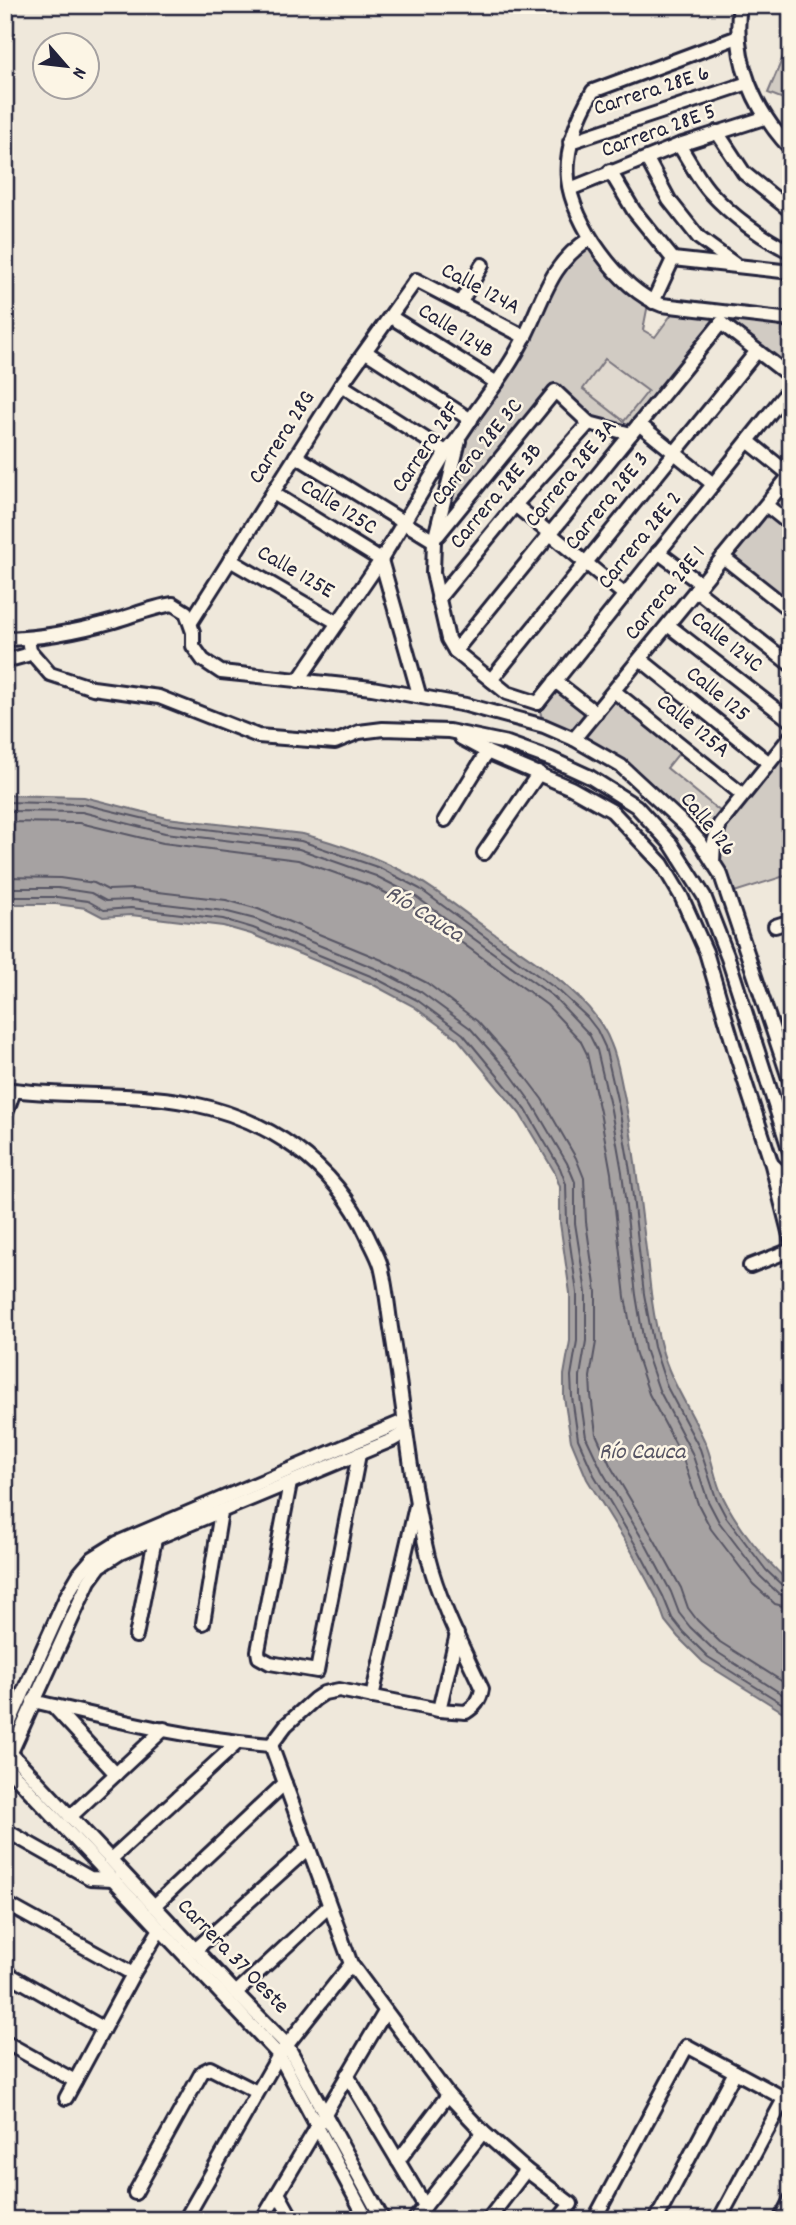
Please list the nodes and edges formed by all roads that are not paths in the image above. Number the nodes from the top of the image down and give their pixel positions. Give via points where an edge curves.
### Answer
1 (740, 5) edge
2 (738, 37) junction
3 (748, 83) junction
4 (764, 118) junction
5 (717, 132) junction
6 (570, 142) junction
7 (679, 145) junction
8 (791, 149) edge
9 (647, 159) junction
10 (610, 172) junction
11 (570, 189) junction
12 (791, 211) edge
13 (589, 239) junction
14 (791, 252) edge
15 (673, 259) junction
16 (482, 265) dead end
17 (736, 265) junction
18 (791, 272) edge
19 (416, 280) joint
20 (461, 302) junction
21 (653, 302) junction
22 (391, 317) junction
23 (721, 317) junction
24 (791, 320) edge
25 (525, 337) junction
26 (757, 351) junction
27 (366, 352) junction
28 (791, 377) edge
29 (497, 383) junction
30 (341, 385) junction
31 (791, 387) edge
32 (471, 420) junction
33 (589, 423) junction
34 (635, 429) junction
35 (748, 440) junction
36 (459, 441) junction
37 (446, 452) junction
38 (675, 453) junction
39 (296, 456) junction
40 (790, 475) edge
41 (713, 484) junction
42 (273, 493) junction
43 (515, 505) junction
44 (766, 505) junction
45 (403, 523) junction
46 (791, 525) edge
47 (550, 534) junction
48 (434, 541) junction
49 (658, 552) junction
50 (723, 557) junction
51 (230, 559) junction
52 (381, 559) junction
53 (585, 563) junction
54 (698, 587) junction
55 (625, 595) junction
56 (438, 600) junction
57 (791, 611) edge
58 (191, 622) junction
59 (338, 623) junction
60 (668, 625) junction
61 (5, 639) edge
62 (29, 645) junction
63 (455, 651) junction
64 (640, 659) junction
65 (5, 661) edge
66 (791, 665) edge
67 (491, 680) junction
68 (298, 681) junction
69 (555, 681) junction
70 (614, 691) junction
71 (419, 694) junction
72 (538, 703) junction
73 (596, 713) junction
74 (791, 721) edge
75 (544, 726) junction
76 (449, 732) junction
77 (791, 737) edge
78 (574, 739) junction
79 (486, 752) junction
80 (769, 763) junction
81 (538, 773) junction
82 (743, 795) junction
83 (445, 820) dead end
84 (720, 824) junction
85 (687, 827) junction
86 (484, 853) dead end
87 (713, 862) junction
88 (791, 921) edge
89 (775, 926) dead end
90 (791, 1084) edge
91 (10, 1090) edge
92 (5, 1115) edge
93 (791, 1155) edge
94 (772, 1165) junction
95 (791, 1182) edge
96 (791, 1240) edge
97 (791, 1250) edge
98 (750, 1266) dead end
99 (405, 1426) junction
100 (359, 1454) junction
101 (290, 1483) junction
102 (417, 1501) junction
103 (221, 1512) junction
104 (155, 1539) junction
105 (203, 1623) dead end
106 (457, 1634) junction
107 (136, 1636) dead end
108 (372, 1697) junction
109 (33, 1701) junction
110 (53, 1706) junction
111 (439, 1710) junction
112 (164, 1729) junction
113 (5, 1733) edge
114 (238, 1742) junction
115 (271, 1745) junction
116 (6, 1759) edge
117 (116, 1774) junction
118 (285, 1783) junction
119 (70, 1817) junction
120 (5, 1830) edge
121 (308, 1848) junction
122 (111, 1860) junction
123 (114, 1879) junction
124 (5, 1903) edge
125 (153, 1906) junction
126 (328, 1907) junction
127 (160, 1929) junction
128 (195, 1950) junction
129 (351, 1964) junction
130 (5, 1972) edge
131 (133, 1974) junction
132 (236, 1993) junction
133 (385, 2012) junction
134 (103, 2028) junction
135 (5, 2042) edge
136 (283, 2050) junction
137 (735, 2072) junction
138 (347, 2075) junction
139 (75, 2081) junction
140 (257, 2092) junction
141 (448, 2095) junction
142 (66, 2098) dead end
143 (788, 2100) edge
144 (325, 2113) junction
145 (318, 2129) junction
146 (483, 2132) junction
147 (398, 2161) junction
148 (526, 2170) junction
149 (135, 2193) dead end
150 (278, 2193) junction
151 (791, 2199) edge
152 (425, 2206) junction
153 (185, 2220) edge
154 (262, 2220) edge
155 (293, 2220) edge
156 (367, 2220) edge
157 (383, 2220) edge
158 (414, 2220) edge
159 (488, 2220) edge
160 (558, 2220) edge
161 (594, 2220) edge
162 (656, 2220) edge
163 (719, 2220) edge
164 (780, 2220) edge

1 - 2 street
2 - 3 street
2 - 6 street via 598,88
3 - 4 street
3 - 6 street, Carrera 28E 6
4 - 5 street, Carrera 28E 5
4 - 8 street
5 - 7 street, Carrera 28E 5
5 - 12 street via 744,173
6 - 11 street
7 - 9 street, Carrera 28E 5
7 - 14 street via 709,191 746,224
9 - 10 street, Carrera 28E 5
9 - 17 street via 669,200 699,238
10 - 11 street, Carrera 28E 5
10 - 15 street
11 - 13 street
13 - 21 street via 617,272
13 - 25 street, Carrera 28F via 559,265
15 - 17 street
15 - 21 street
16 - 20 street
17 - 18 street
19 - 20 street, Calle 124A
19 - 22 street, Carrera 28G
20 - 25 street, Calle 124A
21 - 23 street
22 - 27 street, Carrera 28G
22 - 29 street, Calle 124B
23 - 24 street
23 - 26 street
23 - 34 street, Carrera 28E 3A
25 - 29 street, Carrera 28F
26 - 28 street
26 - 38 street, Carrera 28E 3
27 - 30 street, Carrera 28G
27 - 32 street
29 - 32 street, Carrera 28F
30 - 37 street
30 - 39 street, Carrera 28G
31 - 35 street, Carrera 28E 2
32 - 36 street, Carrera 28F
33 - 34 street
33 - 43 street, Carrera 28E 3B
33 - 48 street, Carrera 28E 3C via 555,391
34 - 38 street
34 - 47 street, Carrera 28E 3A
35 - 40 street
35 - 41 street, Carrera 28E 2
36 - 37 street, Carrera 28F
36 - 48 street
37 - 45 street, Carrera 28F
38 - 41 street
38 - 53 street, Carrera 28E 3
39 - 42 street, Carrera 28G
39 - 45 street
40 - 44 street, Carrera 28E 1
41 - 49 street, Carrera 28E 2
42 - 51 street, Carrera 28G
42 - 52 street, Calle 125C
43 - 47 street
43 - 56 street, Carrera 28E 3B
44 - 46 street
44 - 50 street, Carrera 28E 1
45 - 48 street
45 - 52 street, Carrera 28F
47 - 53 street
47 - 63 street, Carrera 28E 3A
48 - 56 street
49 - 54 street
49 - 55 street, Carrera 28E 2
50 - 54 street, Carrera 28E 1
50 - 57 street
51 - 58 street, Carrera 28G
51 - 59 street, Calle 125E
52 - 59 street, Carrera 28F
52 - 71 street
53 - 55 street
53 - 67 street, Carrera 28E 3
54 - 60 street, Carrera 28E 1
54 - 66 street
55 - 69 street, Carrera 28E 2
56 - 63 street
58 - 62 street via 186,612 173,604
58 - 68 street, Calle 126 via 193,646 221,672
59 - 68 street, Carrera 28F
60 - 64 street, Carrera 28E 1
60 - 74 street, Calle 124C
61 - 62 street
62 - 65 street via 26,655
62 - 76 street via 50,674 93,688 159,697 258,736 335,742 383,729
63 - 67 street
64 - 70 street, Carrera 28E 1
64 - 80 street, Calle 125
67 - 72 street via 507,693
68 - 71 street, Calle 126
69 - 72 street, Carrera 28E 2
69 - 73 street
70 - 73 street, Carrera 28E 1
70 - 82 street, Calle 125A
71 - 75 street, Calle 126
72 - 75 street
73 - 78 street, Carrera 28E 1
75 - 78 street, Calle 126
76 - 79 street
76 - 93 street via 507,743 590,777 636,806 671,844 704,897 728,958
77 - 80 street
78 - 85 street, Calle 126 via 621,766
79 - 81 street
79 - 83 street
80 - 82 street
81 - 86 street
81 - 94 street via 612,811 662,864 706,952
82 - 84 street
84 - 85 street via 704,829
84 - 87 street
85 - 87 street, Calle 126
87 - 90 street, Calle 126 via 728,894
88 - 89 street
91 - 92 street
91 - 99 street via 190,1103 286,1139 317,1164 357,1213 380,1265
94 - 95 street
94 - 96 street
97 - 98 street
99 - 100 street via 392,1440
99 - 102 street
99 - 113 street via 117,1544 93,1558 67,1595
100 - 101 street
100 - 101 street via 317,1671 270,1663 259,1657 258,1651
101 - 103 street
102 - 106 street via 429,1560
102 - 108 street
103 - 104 street
103 - 105 street
104 - 107 street
104 - 109 street via 100,1566
106 - 111 street
106 - 111 street via 481,1696 466,1712
108 - 111 street
108 - 115 street via 339,1690 324,1693 286,1725
109 - 110 street
109 - 116 street
110 - 112 street
110 - 117 street
112 - 114 street
112 - 117 street
114 - 115 street
114 - 122 street
115 - 118 street
116 - 119 street, Carrera 37 Oeste
116 - 123 street, Carrera 37 Oeste
117 - 119 street
118 - 121 street
118 - 125 street
119 - 122 street, Carrera 37 Oeste
120 - 123 street via 90,1878
121 - 126 street
121 - 128 street
122 - 125 street, Carrera 37 Oeste
123 - 127 street, Carrera 37 Oeste
124 - 131 street
125 - 128 street, Carrera 37 Oeste
126 - 129 street
126 - 132 street
127 - 131 street
127 - 136 street, Carrera 37 Oeste
128 - 132 street, Carrera 37 Oeste
129 - 133 street
129 - 136 street
130 - 134 street
131 - 134 street
132 - 136 street, Carrera 37 Oeste
133 - 138 street
133 - 141 street
134 - 139 street
135 - 139 street
136 - 140 street
136 - 144 street, Carrera 37 Oeste
136 - 145 street, Carrera 37 Oeste
137 - 143 street
137 - 161 street via 688,2046
137 - 162 street
138 - 144 street
138 - 147 street
139 - 142 street
140 - 149 street via 210,2067 202,2072
140 - 153 street
141 - 146 street
141 - 147 street
143 - 163 street
144 - 145 street
144 - 157 street, Carrera 37 Oeste
145 - 150 street
145 - 156 street, Carrera 37 Oeste
146 - 148 street
146 - 152 street
147 - 152 street
148 - 159 street
148 - 160 street via 571,2204
150 - 154 street
150 - 155 street
151 - 164 street
152 - 158 street

